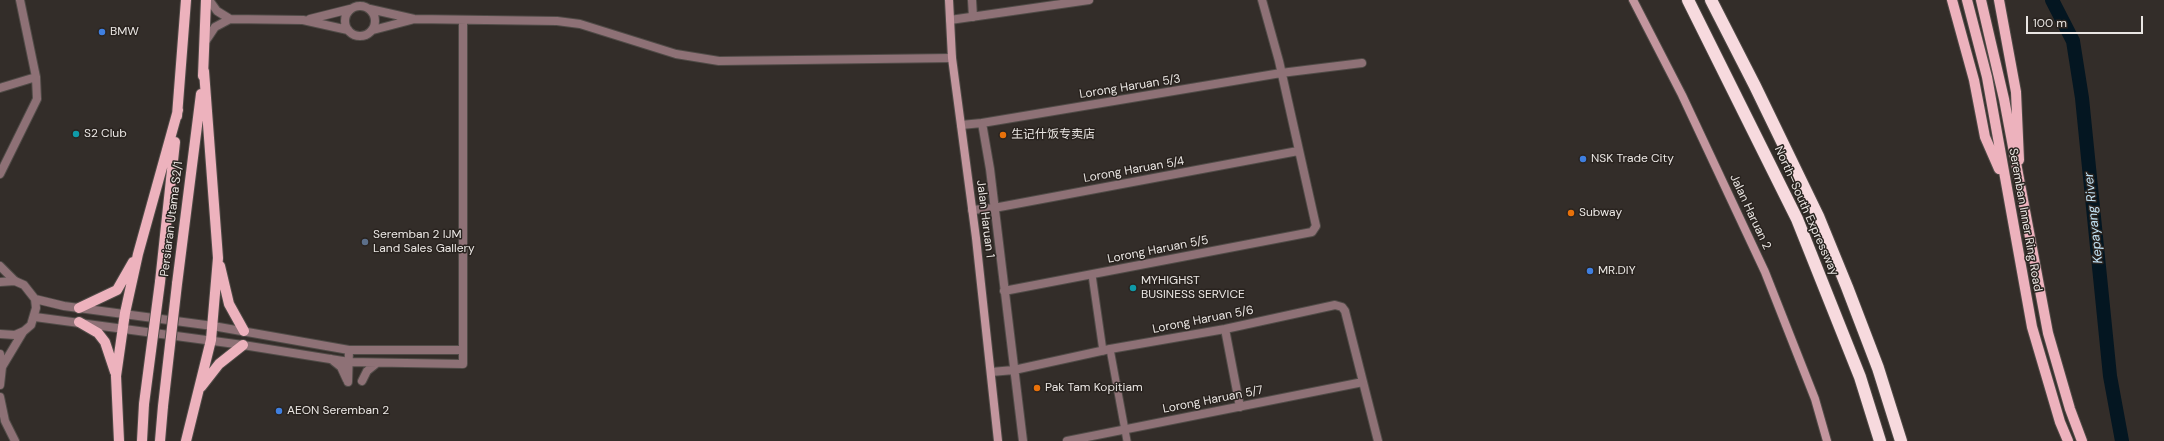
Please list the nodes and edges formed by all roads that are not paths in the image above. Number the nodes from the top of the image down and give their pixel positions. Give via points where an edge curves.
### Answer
1 (20, 0) edge
2 (186, 0) edge
3 (206, 0) edge
4 (209, 0) edge
5 (950, 0) edge
6 (972, 0) edge
7 (1089, 0) edge
8 (1262, 0) edge
9 (1633, 0) edge
10 (1688, 0) edge
11 (1711, 0) edge
12 (1952, 0) edge
13 (1967, 0) edge
14 (1981, 0) edge
15 (1999, 0) edge
16 (350, 9) junction
17 (370, 9) junction
18 (973, 17) junction
19 (230, 19) junction
20 (414, 19) junction
21 (303, 20) junction
22 (950, 20) junction
23 (463, 21) junction
24 (348, 30) junction
25 (373, 30) junction
26 (204, 42) junction
27 (952, 58) junction
28 (1362, 63) dead end
29 (204, 71) junction
30 (1281, 73) junction
31 (36, 77) junction
32 (0, 88) edge
33 (178, 110) junction
34 (982, 123) junction
35 (961, 125) junction
36 (1298, 151) junction
37 (0, 174) edge
38 (2020, 179) junction
39 (2005, 184) junction
40 (994, 208) junction
41 (972, 210) junction
42 (138, 254) junction
43 (218, 258) junction
44 (0, 266) edge
45 (1092, 274) junction
46 (15, 281) junction
47 (0, 282) edge
48 (1004, 291) junction
49 (35, 299) junction
50 (79, 308) junction
51 (125, 313) junction
52 (35, 317) junction
53 (79, 322) junction
54 (213, 326) junction
55 (123, 329) junction
56 (1225, 329) junction
57 (24, 331) junction
58 (244, 331) junction
59 (0, 334) edge
60 (211, 340) junction
61 (243, 345) junction
62 (349, 350) junction
63 (463, 350) junction
64 (1107, 350) junction
65 (363, 351) junction
66 (0, 354) edge
67 (331, 359) junction
68 (349, 362) junction
69 (362, 363) junction
70 (377, 363) junction
71 (2, 367) junction
72 (1014, 370) junction
73 (991, 372) junction
74 (116, 376) junction
75 (362, 381) dead end
76 (1363, 382) junction
77 (0, 385) edge
78 (197, 392) junction
79 (0, 397) edge
80 (1240, 407) junction
81 (1125, 430) junction
82 (15, 441) edge
83 (119, 441) edge
84 (142, 441) edge
85 (160, 441) edge
86 (186, 441) edge
87 (998, 441) edge
88 (1023, 441) edge
89 (1067, 441) edge
90 (1127, 441) edge
91 (1378, 441) edge
92 (1827, 441) edge
93 (1880, 441) edge
94 (1901, 441) edge
95 (2068, 441) edge
96 (2082, 441) edge

1 - 31 street
2 - 33 main road, Persiaran Utama S2/1
3 - 26 main road, Persiaran Utama S2/1
4 - 19 street via 217,11
5 - 22 main road, Jalan Haruan 1
6 - 18 street
7 - 18 street
8 - 30 street
9 - 92 main road, Jalan Haruan 2 via 1682,95 1765,272 1815,399
10 - 93 highway, North–South Expressway via 1797,219 1860,378
11 - 94 highway, North–South Expressway via 1756,86 1818,216 1878,368
12 - 39 main road via 1987,141
13 - 39 main road, Seremban Inner Ring Road via 1986,77
14 - 38 main road, Seremban Inner Ring Road
15 - 38 main road via 2016,92
16 - 17 street via 358,5
16 - 21 street
16 - 24 street via 345,22
17 - 20 street
17 - 25 street via 376,21
18 - 22 street
19 - 21 street
19 - 26 street via 215,26
20 - 23 street
20 - 25 street
21 - 24 street
22 - 27 main road, Jalan Haruan 1
23 - 27 street via 557,21 580,24 676,54 719,62
23 - 63 street
24 - 25 street via 361,36
26 - 29 main road, Persiaran Utama S2/1
27 - 35 main road, Jalan Haruan 1
28 - 30 street, Lorong Haruan 5/3
29 - 43 main road
29 - 85 main road, Persiaran Utama S2/1, bridge
30 - 34 street, Lorong Haruan 5/3
30 - 36 street
31 - 32 street
31 - 37 street via 35,106
33 - 42 main road
33 - 84 main road, Persiaran Utama S2/1, bridge via 144,404
34 - 35 street, Lorong Haruan 5/3
34 - 40 street
35 - 41 main road, Jalan Haruan 1
36 - 40 street, Lorong Haruan 5/4
36 - 45 street, Lorong Haruan 5/5 via 1316,226 1312,232
38 - 96 main road, Seremban Inner Ring Road via 2048,333
39 - 95 main road, Seremban Inner Ring Road via 2032,327
40 - 41 street, Lorong Haruan 5/4
40 - 48 street
41 - 73 main road, Jalan Haruan 1
42 - 50 main road via 116,290
42 - 51 main road
43 - 54 main road
43 - 58 main road via 229,304
44 - 46 street
45 - 48 street, Lorong Haruan 5/5
45 - 64 street
46 - 47 street
46 - 49 street via 24,285
48 - 72 street
49 - 50 street
49 - 52 street
50 - 51 street
51 - 54 street
51 - 55 main road
52 - 53 street
52 - 57 street
53 - 55 street
53 - 74 main road via 98,333 105,342
54 - 58 street
54 - 60 main road
55 - 60 street
55 - 74 main road
56 - 64 street, Lorong Haruan 5/6
56 - 76 street, Lorong Haruan 5/6 via 1335,305 1342,307
56 - 80 street
57 - 59 street via 15,335
57 - 71 street
58 - 62 street
60 - 61 street
60 - 78 main road
61 - 67 street
61 - 78 main road via 219,364
62 - 65 street
62 - 68 street
63 - 65 street
63 - 70 street via 463,364
64 - 72 street, Lorong Haruan 5/6
64 - 81 street
65 - 69 street
66 - 71 street
67 - 68 street
67 - 68 street via 341,367 348,382
68 - 69 street
69 - 70 street
70 - 75 street via 367,371
71 - 77 street
72 - 73 street, Lorong Haruan 5/6
72 - 88 street
73 - 87 main road, Jalan Haruan 1
74 - 83 main road
76 - 80 street, Lorong Haruan 5/7
76 - 91 street
78 - 86 main road
79 - 82 street via 5,421
80 - 81 street, Lorong Haruan 5/7
81 - 89 street, Lorong Haruan 5/7
81 - 90 street

